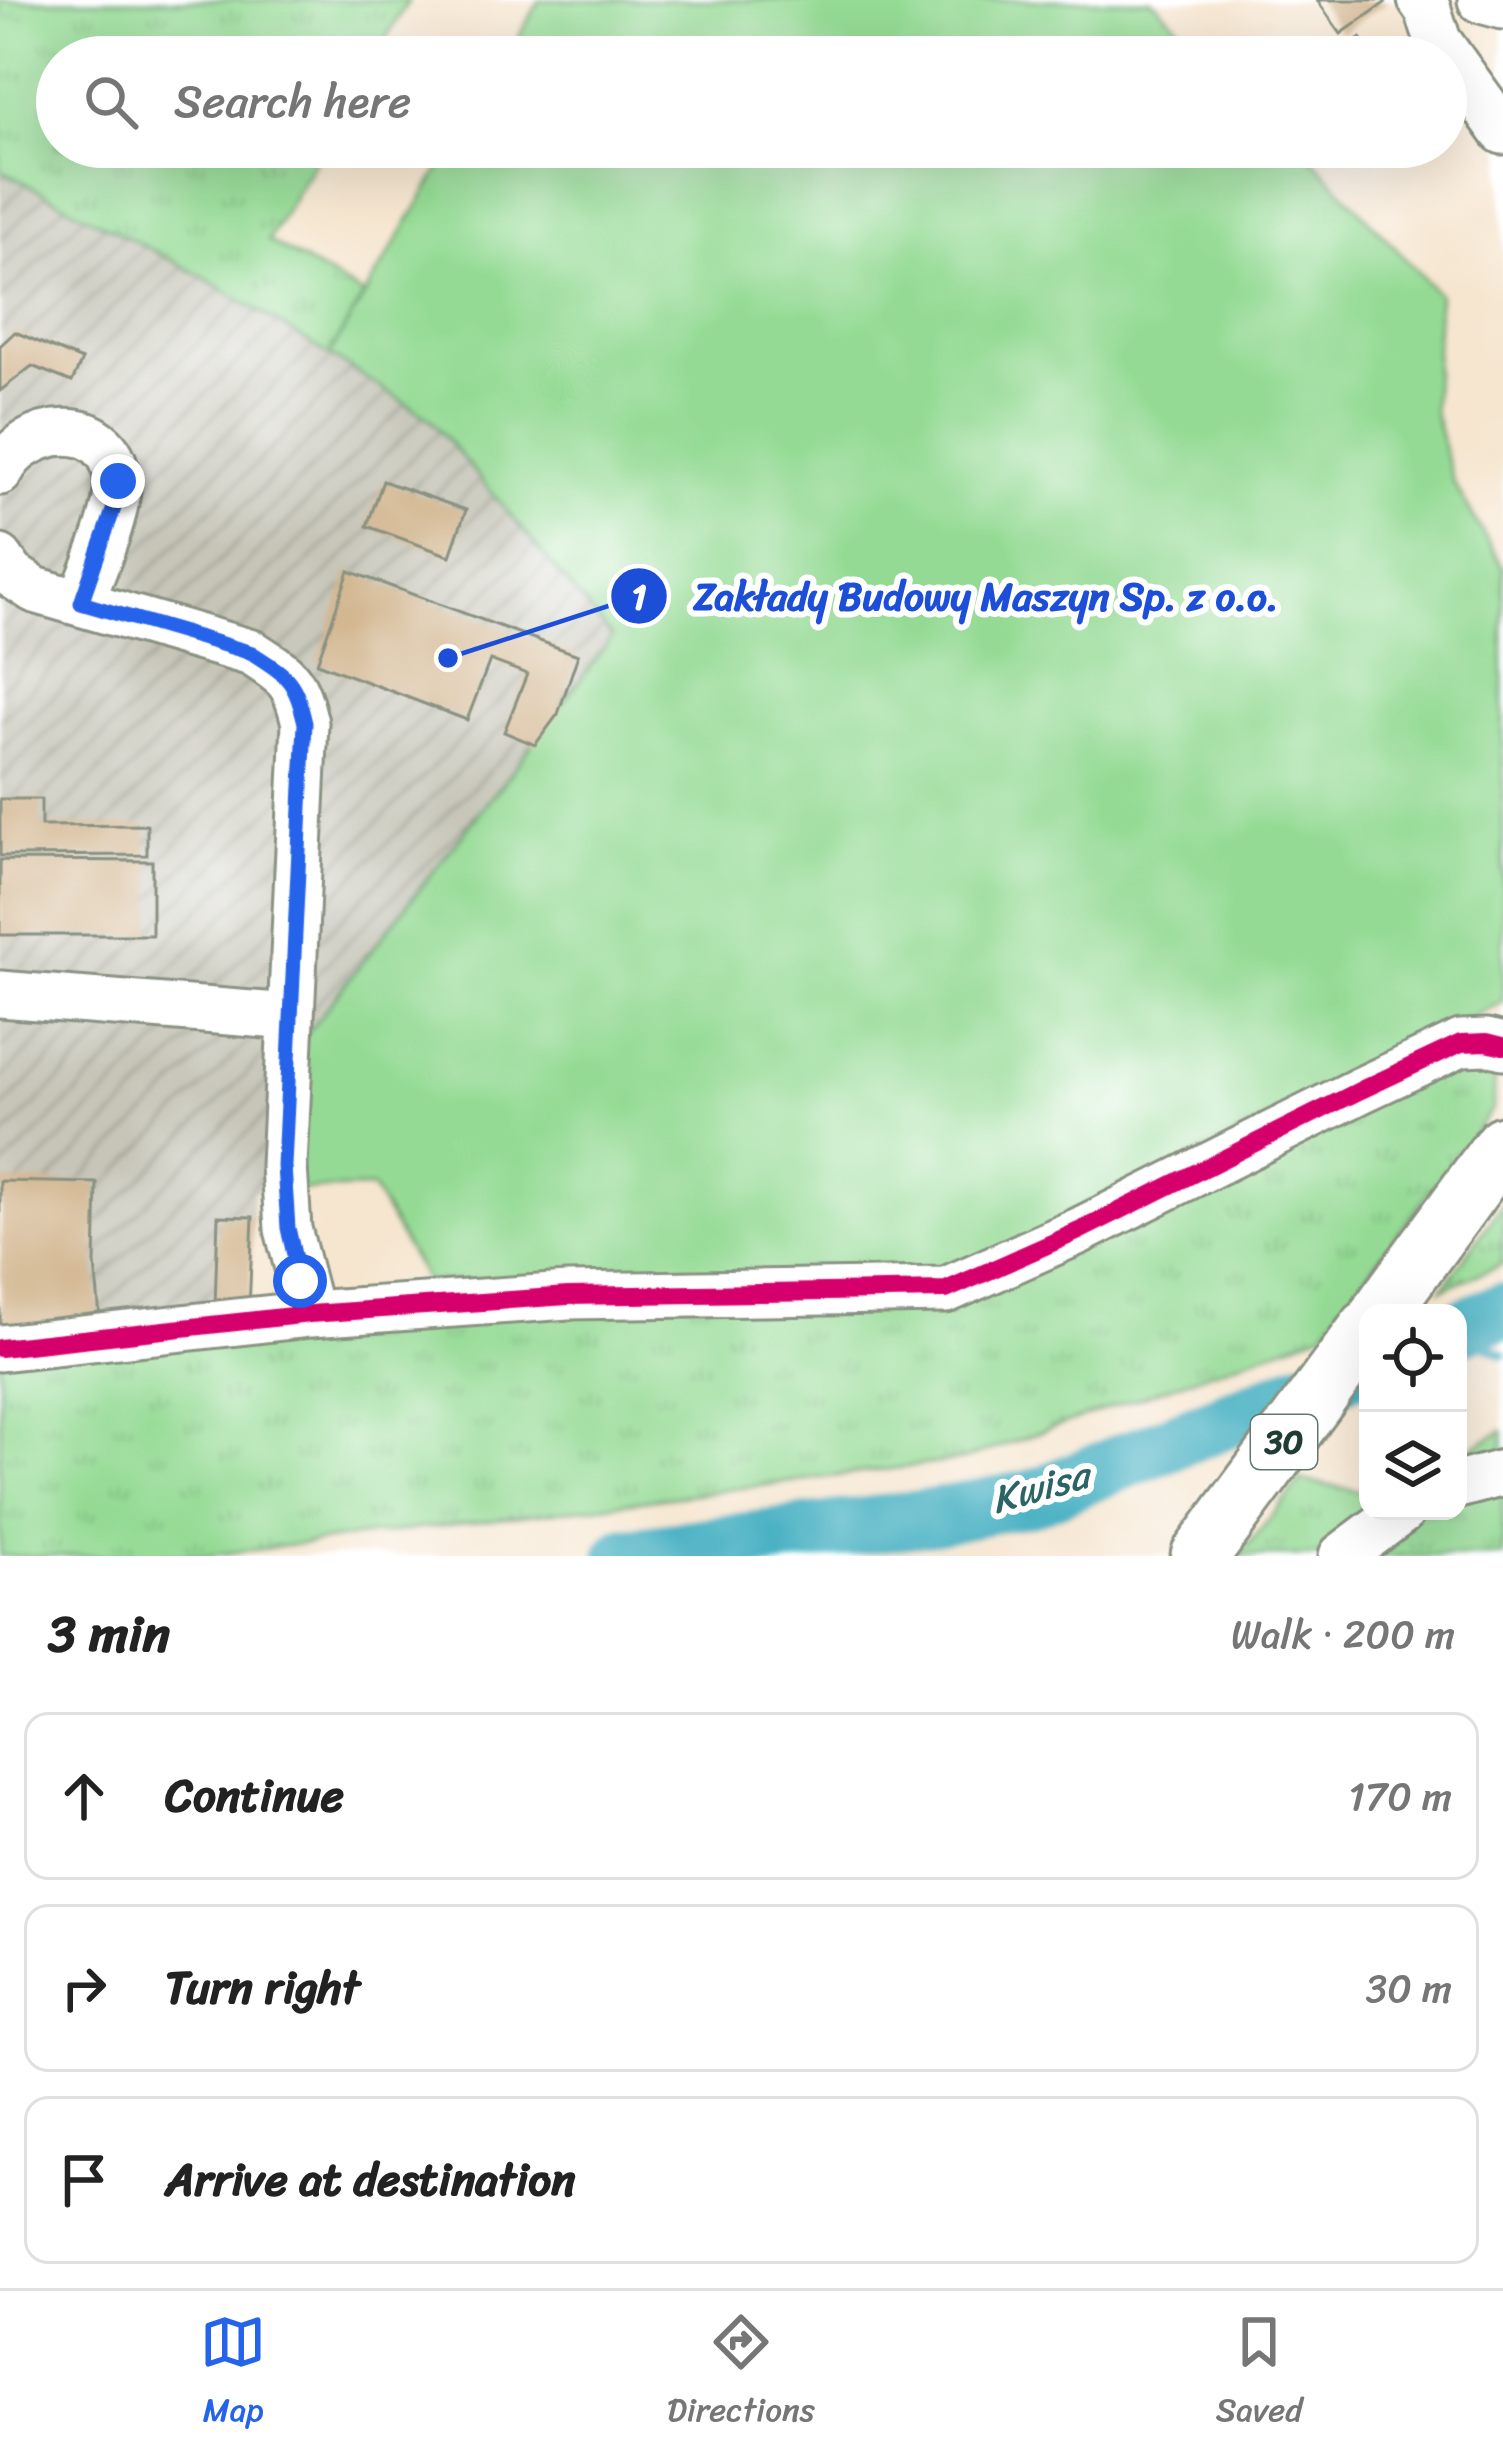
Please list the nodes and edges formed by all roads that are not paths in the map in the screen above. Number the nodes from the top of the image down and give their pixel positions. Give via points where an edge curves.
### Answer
1 (1421, 0) edge
2 (1481, 0) edge
3 (1503, 6) edge
4 (1436, 36) edge
5 (1467, 81) edge
6 (1503, 131) edge
7 (0, 472) edge
8 (0, 558) edge
9 (81, 603) junction
10 (0, 994) edge
11 (291, 1017) junction
12 (1503, 1046) edge
13 (1503, 1145) edge
14 (1387, 1304) edge
15 (310, 1314) junction
16 (1359, 1341) edge
17 (0, 1348) edge
18 (1503, 1473) edge
19 (1467, 1483) edge
20 (1390, 1520) edge
21 (1200, 1556) edge
22 (1342, 1556) edge

1 - 4 street
2 - 3 street
5 - 6 street
7 - 9 street via 23,445 50,433 98,439 112,457 115,505
8 - 9 street via 35,590
9 - 11 street via 252,653 297,689 305,723
10 - 11 street
11 - 15 street via 285,1198
12 - 15 street via 1461,1043 946,1290 568,1297
13 - 14 main road
15 - 17 street
16 - 21 main road, 30
18 - 19 street
20 - 22 street

